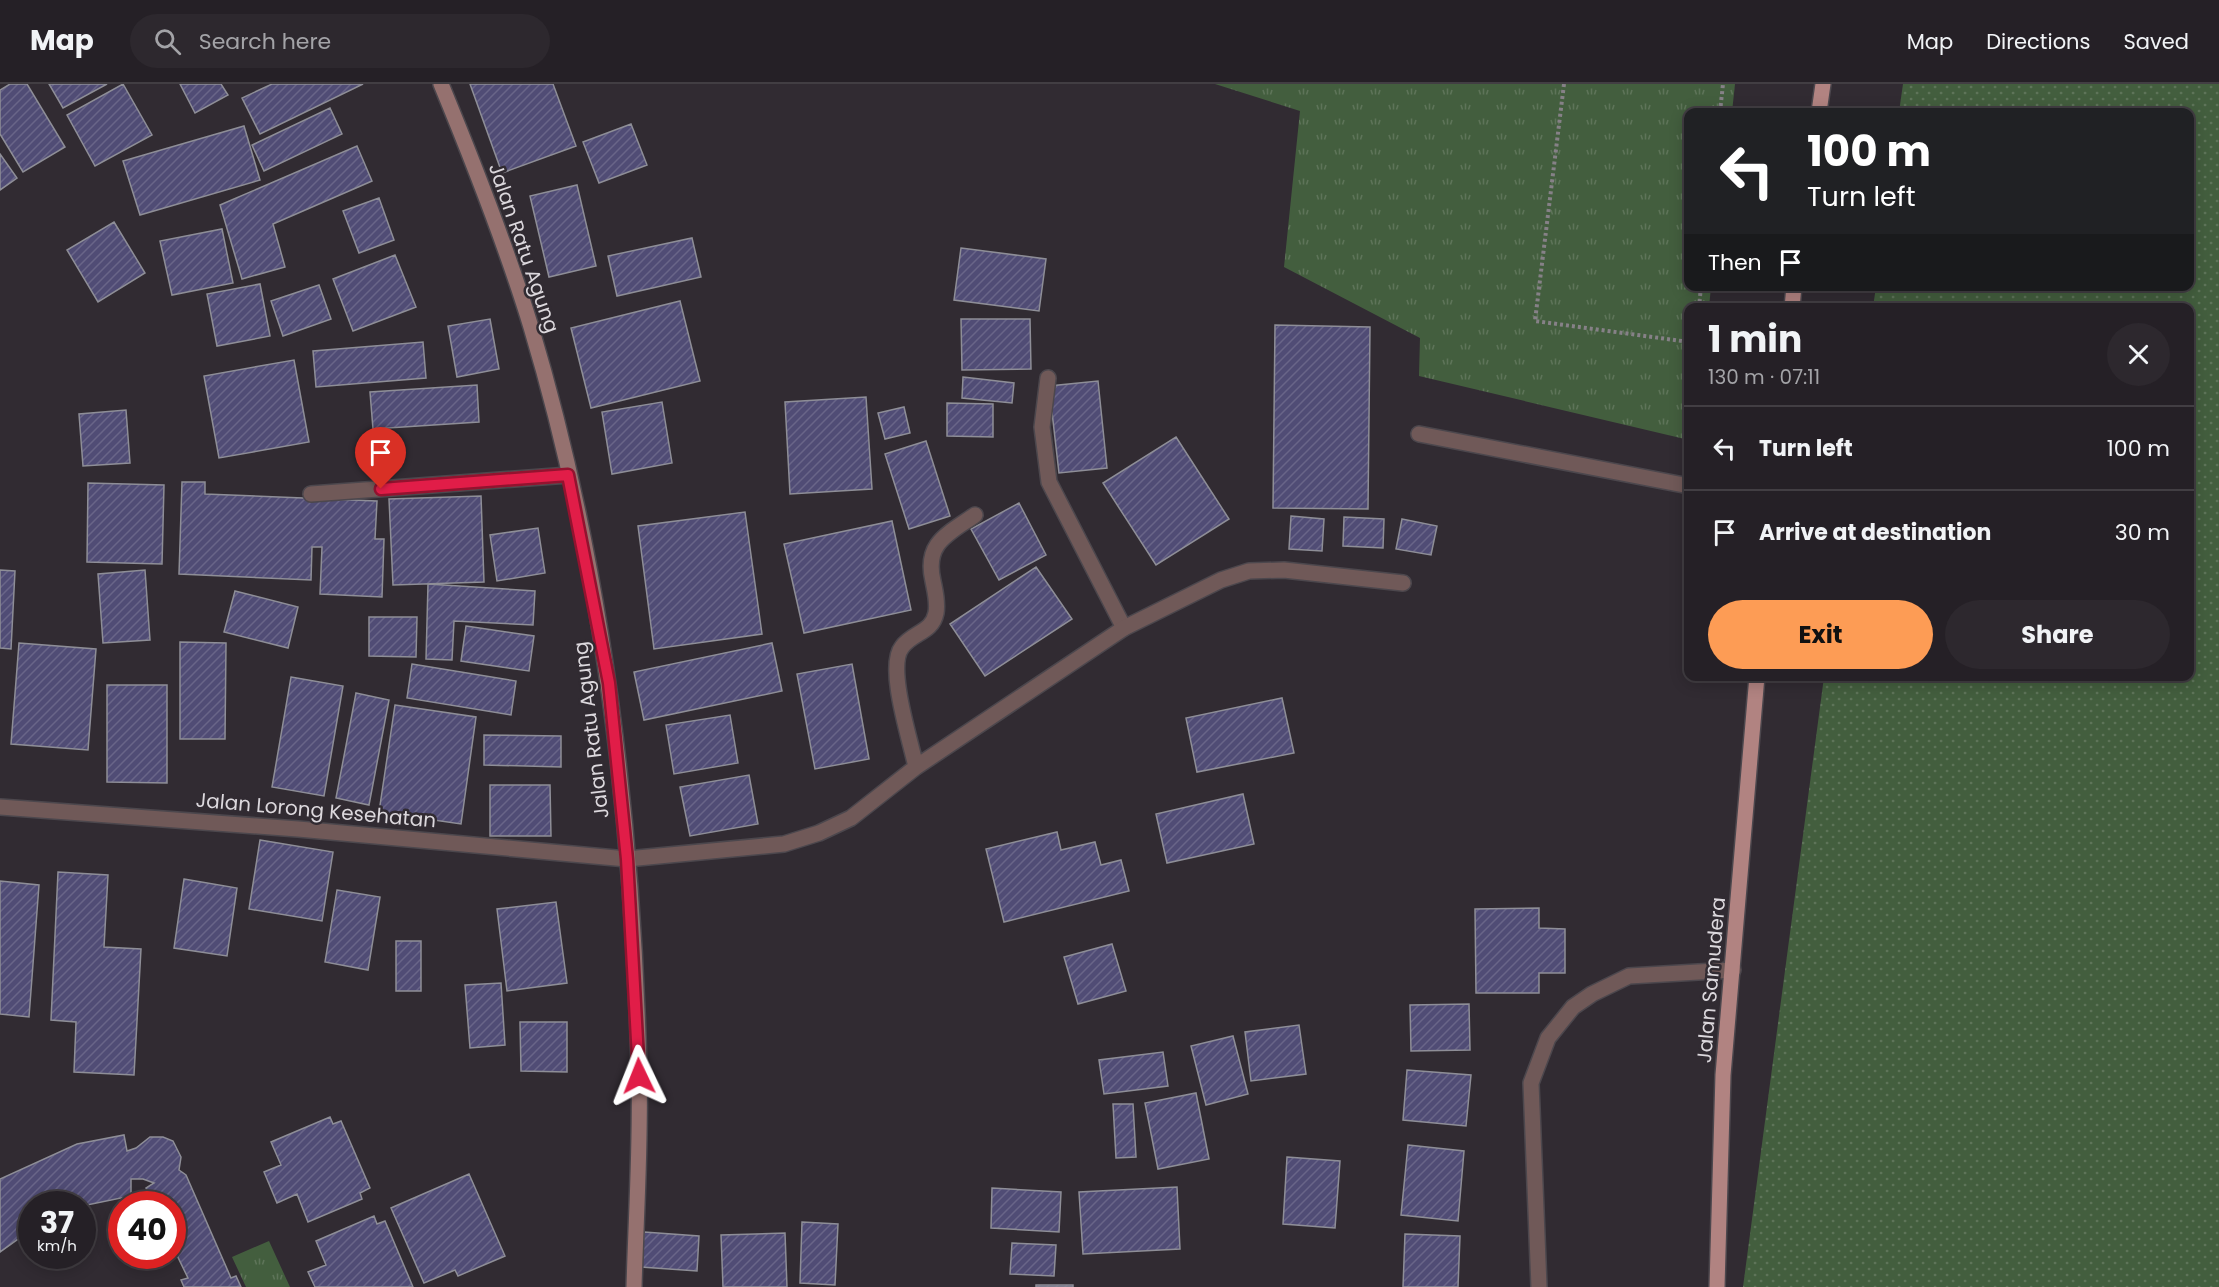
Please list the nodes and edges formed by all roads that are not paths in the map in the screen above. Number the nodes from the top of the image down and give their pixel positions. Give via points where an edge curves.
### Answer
1 (441, 84) edge
2 (1823, 84) edge
3 (1820, 108) edge
4 (1048, 378) dead end
5 (1419, 434) dead end
6 (568, 475) junction
7 (1684, 485) edge
8 (311, 494) dead end
9 (975, 515) dead end
10 (1403, 583) dead end
11 (1124, 628) junction
12 (1757, 681) edge
13 (916, 767) junction
14 (0, 807) edge
15 (627, 859) junction
16 (1733, 970) junction
17 (634, 1287) edge
18 (1539, 1287) edge
19 (1717, 1287) edge

1 - 6 street, Jalan Ratu Agung via 531,328
2 - 3 main road
4 - 11 street via 1042,427 1049,482
5 - 7 street
6 - 8 street
6 - 15 street, Jalan Ratu Agung via 609,683
9 - 13 street via 937,544 929,565 937,602 933,622 897,654 896,673
10 - 11 street, Jalan Lorong Kesehatan via 1284,570 1250,571 1221,580
11 - 13 street, Jalan Lorong Kesehatan
12 - 16 main road, Jalan Samudera
13 - 15 street, Jalan Lorong Kesehatan via 869,806 819,833 784,844
14 - 15 street, Jalan Lorong Kesehatan
15 - 17 street, Jalan Ratu Agung via 639,1076
16 - 18 street via 1629,976 1573,1008 1548,1038 1531,1083
16 - 19 main road, Jalan Samudera via 1724,1076

